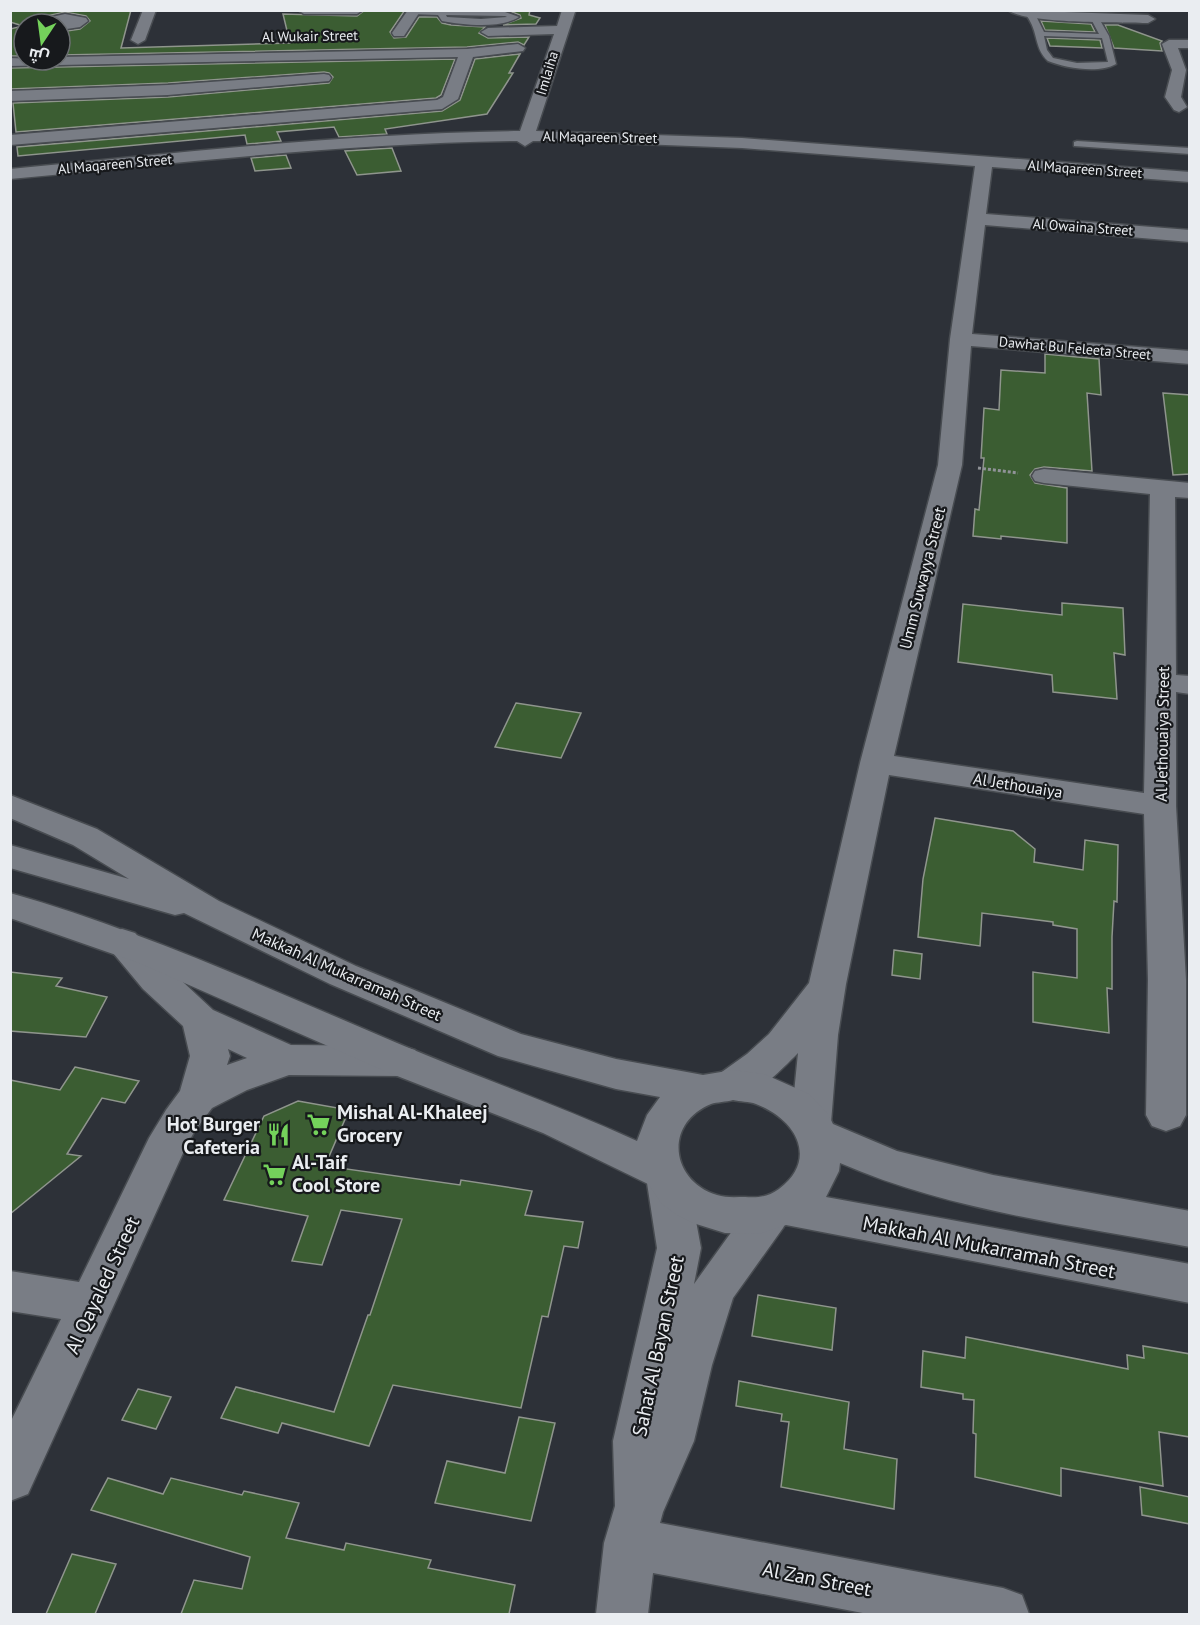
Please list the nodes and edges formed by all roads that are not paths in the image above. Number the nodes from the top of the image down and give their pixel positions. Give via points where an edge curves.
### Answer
1 (150, 10) edge
2 (304, 10) edge
3 (357, 10) edge
4 (568, 10) edge
5 (1136, 10) edge
6 (415, 11) edge
7 (440, 12) junction
8 (1021, 12) edge
9 (1094, 17) junction
10 (72, 20) edge
11 (72, 24) edge
12 (1156, 24) junction
13 (561, 30) junction
14 (445, 32) dead end
15 (399, 33) dead end
16 (1041, 34) junction
17 (1105, 36) junction
18 (138, 40) dead end
19 (1169, 44) junction
20 (1190, 44) edge
21 (518, 48) dead end
22 (467, 53) junction
23 (10, 62) edge
24 (439, 72) dead end
25 (461, 72) junction
26 (343, 76) dead end
27 (10, 96) edge
28 (1184, 110) edge
29 (526, 138) junction
30 (11, 140) edge
31 (1077, 144) dead end
32 (1190, 152) edge
33 (984, 164) junction
34 (11, 175) edge
35 (1190, 177) edge
36 (1190, 183) edge
37 (977, 219) junction
38 (1190, 236) edge
39 (961, 339) junction
40 (1190, 358) edge
41 (1044, 476) road end
42 (1176, 490) edge
43 (1176, 683) edge
44 (876, 763) junction
45 (10, 805) edge
46 (1160, 806) junction
47 (10, 856) edge
48 (10, 905) edge
49 (206, 910) junction
50 (122, 942) junction
51 (1178, 981) edge
52 (827, 984) junction
53 (200, 1020) junction
54 (287, 1060) junction
55 (401, 1061) junction
56 (718, 1088) junction
57 (198, 1097) junction
58 (1166, 1115) dead end
59 (814, 1129) junction
60 (665, 1177) junction
61 (778, 1212) junction
62 (1190, 1229) edge
63 (1190, 1284) edge
64 (10, 1291) edge
65 (93, 1304) junction
66 (10, 1477) edge
67 (634, 1527) junction
68 (622, 1614) edge
69 (1003, 1614) edge

1 - 18 street
2 - 3 street
4 - 13 street, Imlaiha
5 - 12 street
6 - 7 lane
6 - 15 street
7 - 7 lane via 511,15 515,16 459,20 445,19
8 - 9 street
8 - 16 lane via 1035,18
9 - 12 street
9 - 17 lane
10 - 11 street via 81,21
12 - 19 street
13 - 14 street
13 - 29 street, Imlaiha
16 - 17 lane
16 - 17 lane via 1049,59 1079,65 1112,64
19 - 20 street
19 - 28 street via 1179,70 1173,97
21 - 22 street
22 - 23 street
22 - 25 street
24 - 25 street
25 - 30 street via 450,99 426,107
26 - 27 street via 145,91
29 - 33 street, Al Maqareen Street
29 - 34 street, Al Maqareen Street via 349,142
30 - 34 street via 16,144
31 - 32 lane
33 - 35 street, Al Maqareen Street
33 - 36 street, Al Maqareen Street
33 - 37 street, Umm Suwayya Street
37 - 38 street, Al Owaina Street
37 - 39 street, Umm Suwayya Street
39 - 40 street, Dawhat Bu Feleeta Street
39 - 44 street, Umm Suwayya Street via 951,465
41 - 42 street, Al Jethouaiya Street
42 - 43 street, Al Jethouaiya Street
43 - 46 street, Al Jethouaiya Street
44 - 46 street, Al Jethouaiya
44 - 52 street, Umm Suwayya Street
45 - 49 street, Makkah Al Mukarramah Street via 85,837
46 - 51 street, Al Jethouaiya Street
47 - 49 street via 133,893
48 - 50 street
49 - 56 street, Makkah Al Mukarramah Street via 343,975 512,1046 615,1074
50 - 53 street
50 - 55 street
51 - 58 street, Al Jethouaiya Street
52 - 56 street, Umm Suwayya Street via 796,1032 772,1057
52 - 59 street, Umm Suwayya Street via 819,1035
53 - 54 street
53 - 57 street, Al Qayaled Street via 210,1056
54 - 55 street, Al Qayaled Street
54 - 57 street, Al Qayaled Street via 233,1079
55 - 60 street via 547,1118
56 - 59 street via 763,1090 790,1103
56 - 60 street via 678,1104 662,1123 656,1146
57 - 65 street, Al Qayaled Street via 164,1150
59 - 61 street via 822,1155 818,1176 807,1194
59 - 62 street via 889,1166 993,1193
60 - 61 street via 687,1200 712,1213 740,1218
60 - 67 street, Sahat Al Bayan Street via 679,1248 637,1441
61 - 63 street, Makkah Al Mukarramah Street
61 - 67 street, Sahat Al Bayan Street via 713,1290 670,1441
64 - 65 street
65 - 66 street, Al Qayaled Street
67 - 68 street, Sahat Al Bayan Street
67 - 69 street, Al Zan Street

